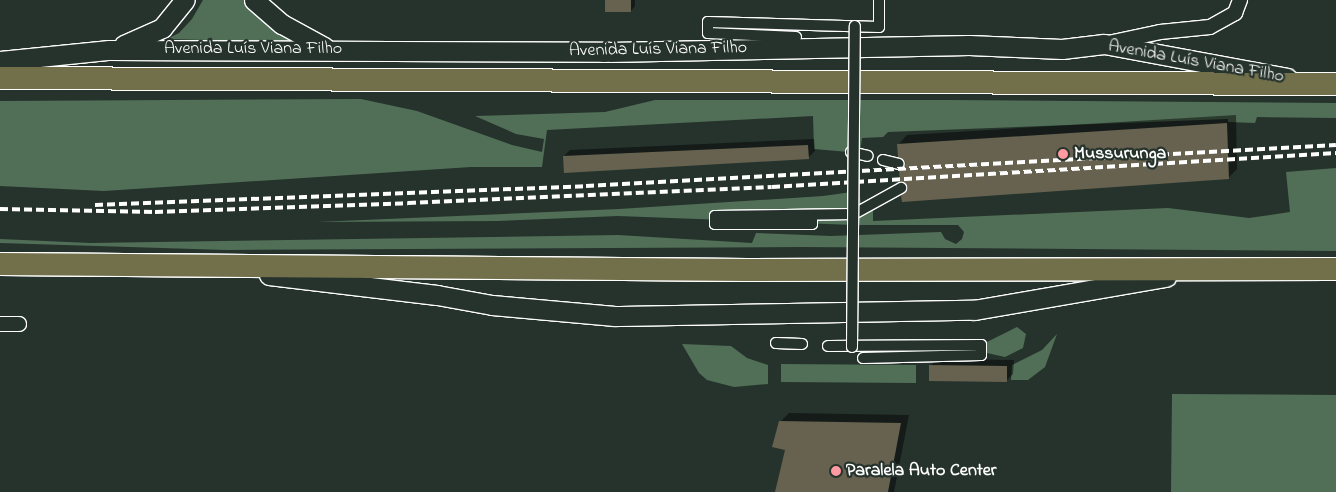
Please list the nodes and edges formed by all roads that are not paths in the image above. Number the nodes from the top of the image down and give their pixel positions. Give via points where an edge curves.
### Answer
1 (185, 0) edge
2 (254, 0) edge
3 (879, 0) edge
4 (1240, 0) edge
5 (855, 26) junction
6 (717, 28) dead end
7 (1104, 44) junction
8 (327, 49) junction
9 (109, 50) junction
10 (0, 61) edge
11 (0, 78) edge
12 (1313, 83) junction
13 (1336, 84) edge
14 (852, 152) junction
15 (868, 156) dead end
16 (883, 160) dead end
17 (899, 164) dead end
18 (901, 188) dead end
19 (854, 214) junction
20 (748, 220) dead end
21 (0, 264) edge
22 (180, 264) junction
23 (1336, 270) edge
24 (1204, 272) junction
25 (0, 324) edge
26 (19, 324) dead end
27 (776, 343) dead end
28 (802, 344) dead end
29 (828, 346) dead end
30 (852, 348) junction
31 (863, 358) dead end

1 - 9 main road via 162,28 141,40
2 - 8 main road via 282,24
3 - 5 street via 880,27
4 - 7 street via 1235,13 1210,27 1160,32
5 - 6 street via 708,22 708,34 796,37 796,33
5 - 14 street, bridge
7 - 8 main road, Avenida Luís Viana Filho via 1062,49 969,45 603,52
7 - 12 main road, Avenida Luís Viana Filho via 1231,65
8 - 9 main road, Avenida Luís Viana Filho
9 - 10 main road, Avenida Luís Viana Filho
11 - 12 highway, Avenida Luís Viana Filho via 659,84
12 - 13 highway, Avenida Luís Viana Filho
14 - 15 street
14 - 19 street, bridge
16 - 17 street
18 - 19 street
19 - 20 street via 714,216 714,224 812,224 812,219
19 - 30 street, bridge
21 - 22 highway
22 - 24 highway
22 - 24 main road via 437,295 492,305 615,316 974,310
23 - 24 highway
25 - 26 street
27 - 28 street
29 - 30 street
30 - 31 street via 981,345 981,355

